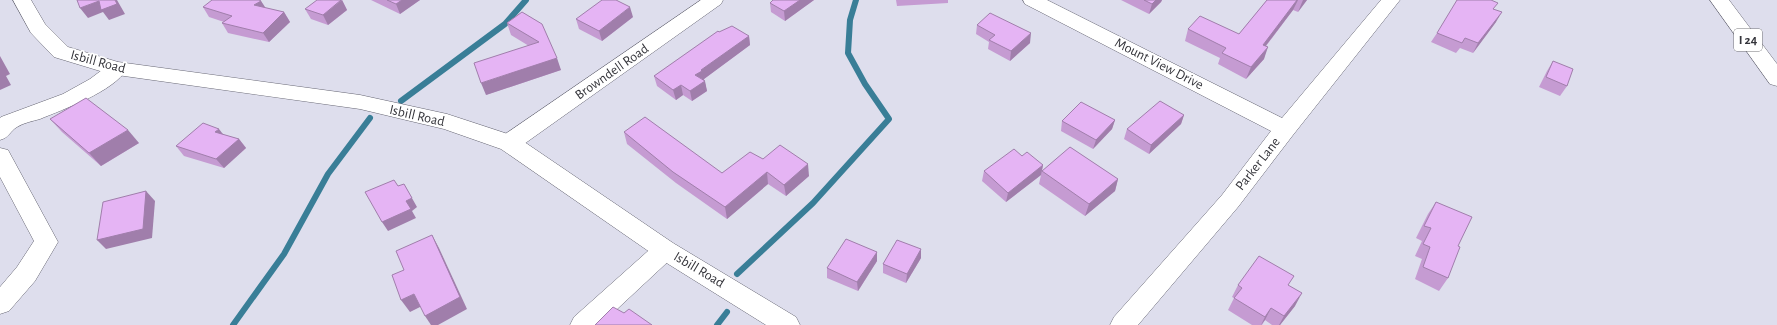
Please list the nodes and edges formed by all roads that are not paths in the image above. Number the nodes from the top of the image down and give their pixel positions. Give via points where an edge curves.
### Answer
1 (22, 0) edge
2 (714, 0) edge
3 (1032, 0) edge
4 (1391, 0) edge
5 (1719, 0) edge
6 (117, 69) junction
7 (1777, 79) edge
8 (1285, 129) junction
9 (0, 132) edge
10 (509, 143) junction
11 (0, 156) edge
12 (665, 250) junction
13 (0, 304) edge
14 (583, 325) edge
15 (787, 325) edge
16 (1122, 325) edge

1 - 6 main road, Isbill Road via 38,28 61,52
2 - 10 main road, Browndell Road
3 - 8 main road, Mount View Drive
4 - 8 main road, Parker Lane
5 - 7 main road, I 24
6 - 9 main road via 70,99 9,122
6 - 10 main road, Isbill Road via 360,102 447,122
8 - 16 main road, Parker Lane via 1230,201
10 - 12 main road, Isbill Road
11 - 13 main road via 46,242 26,274
12 - 14 main road
12 - 15 main road, Isbill Road

